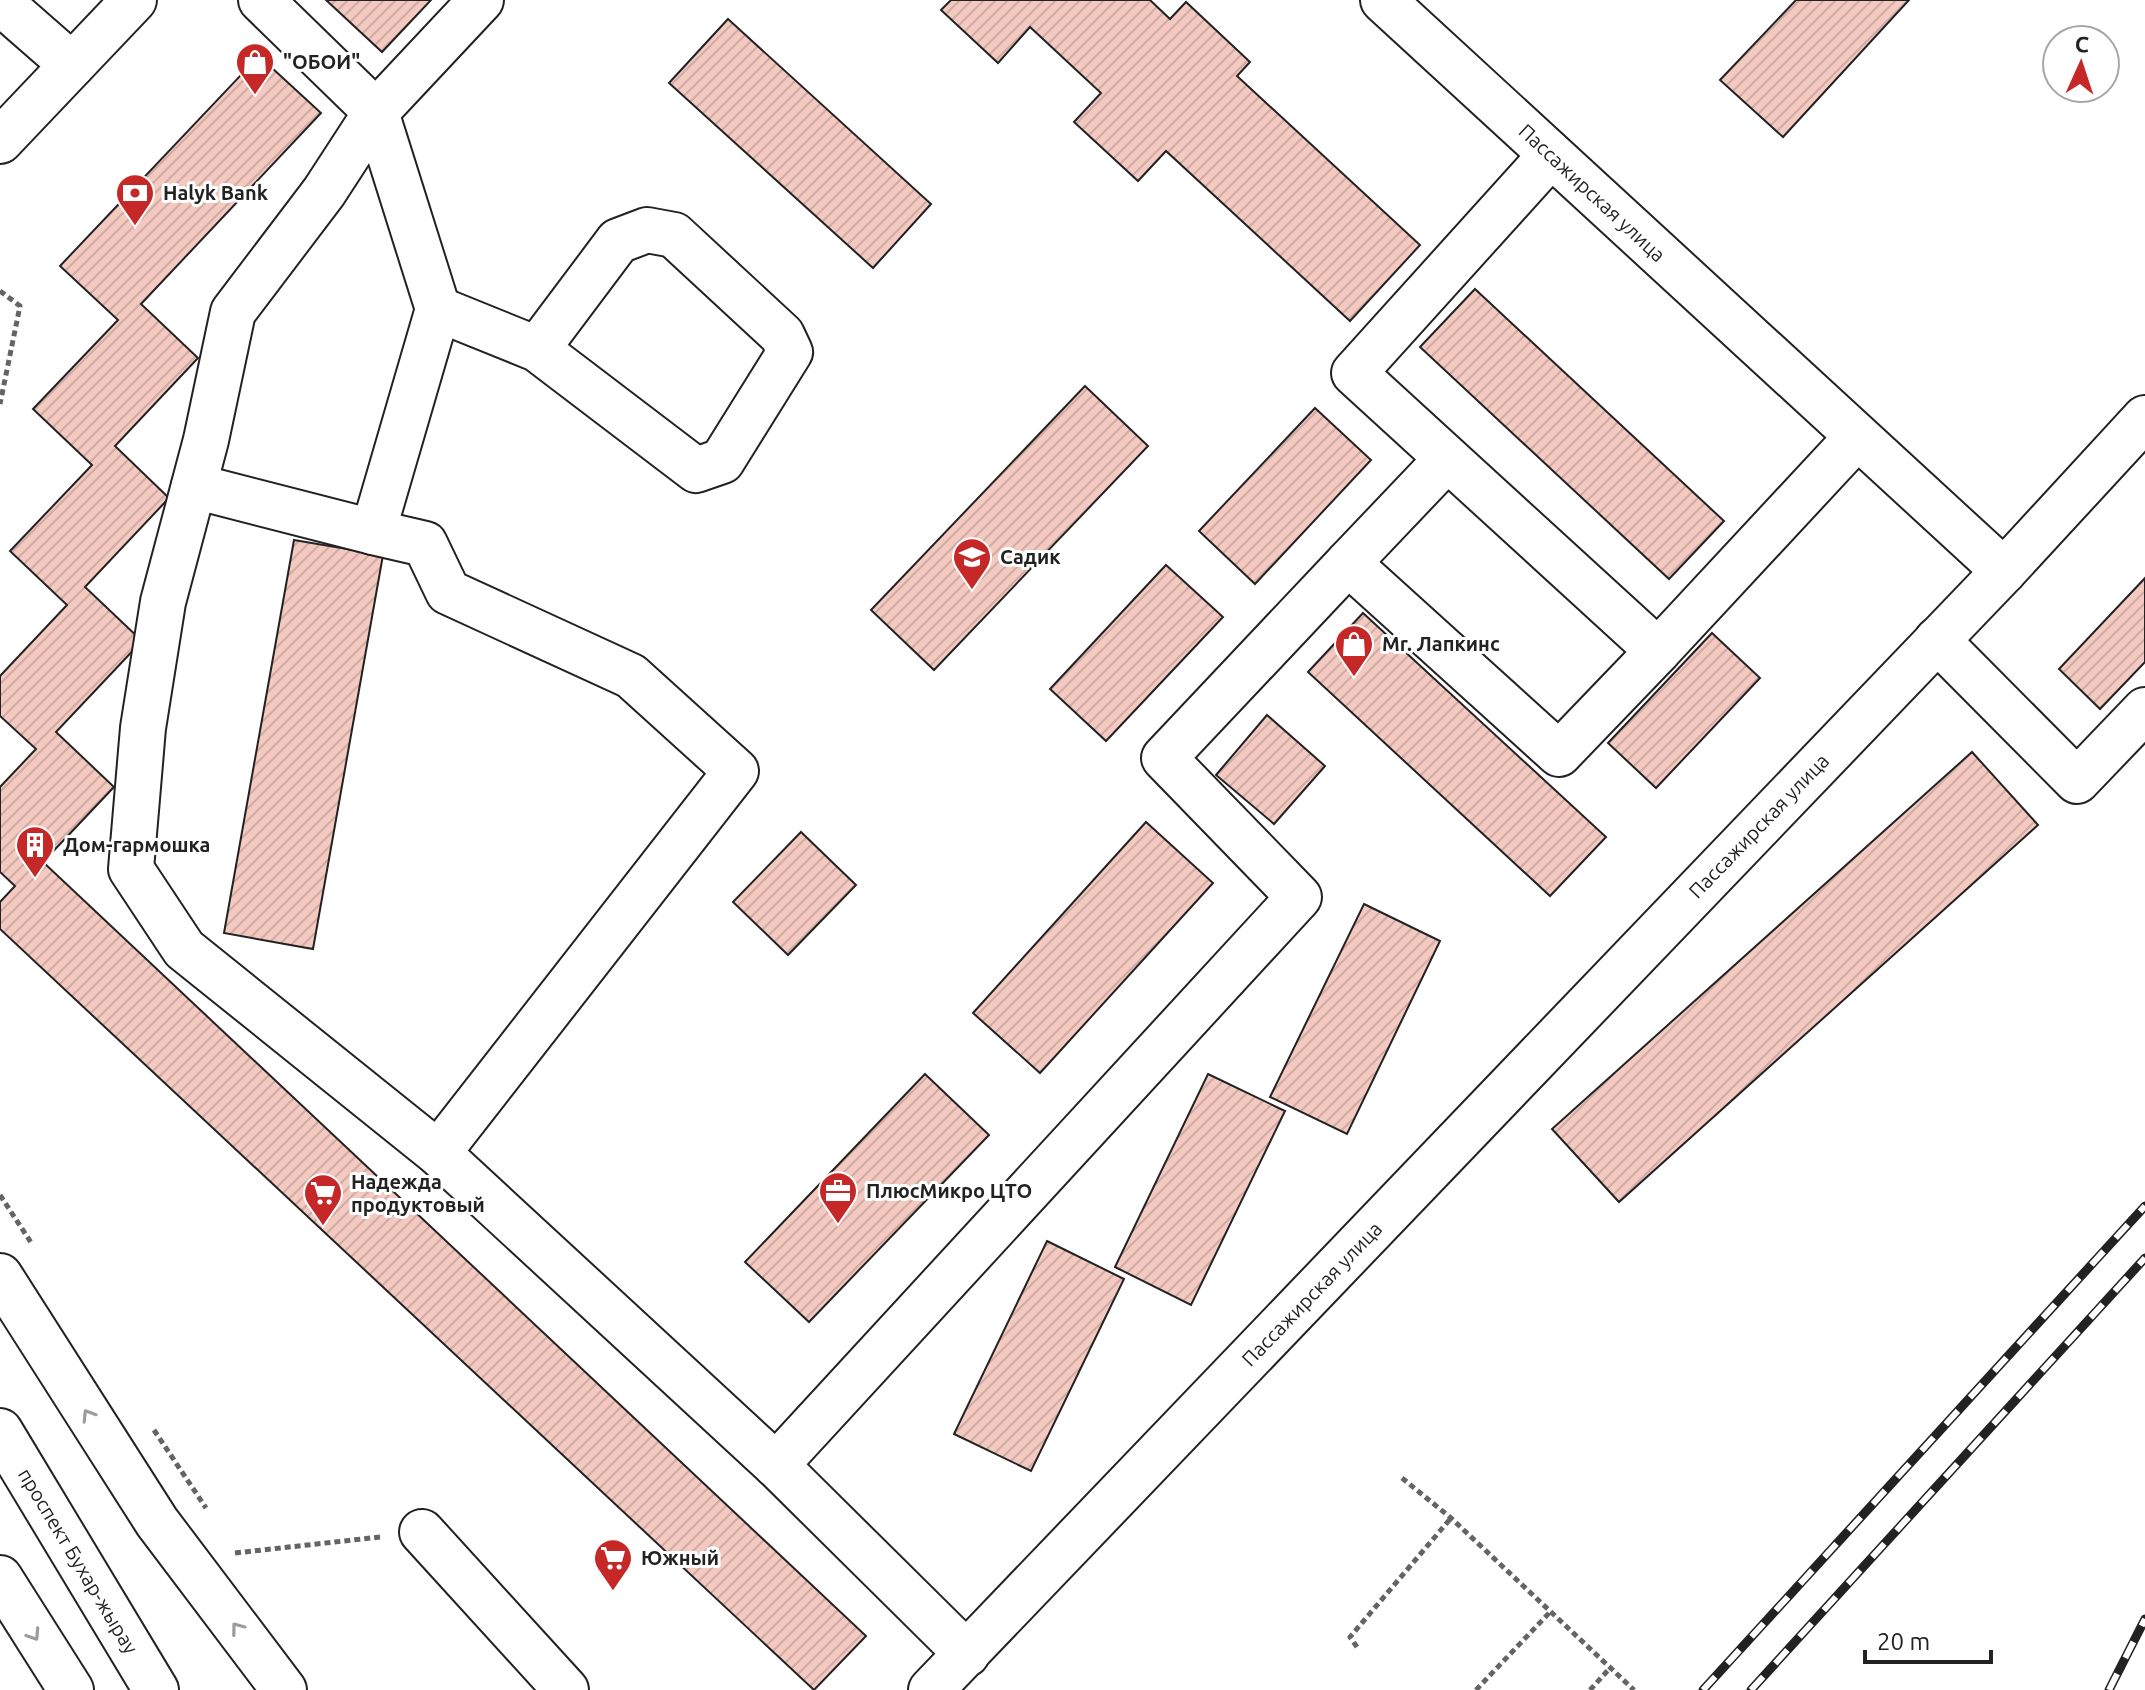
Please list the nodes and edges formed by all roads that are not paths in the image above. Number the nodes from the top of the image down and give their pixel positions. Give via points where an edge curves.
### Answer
1 (134, 0) edge
2 (261, 0) edge
3 (481, 0) edge
4 (1383, 0) edge
5 (0, 2) edge
6 (72, 65) junction
7 (376, 112) junction
8 (0, 141) edge
9 (1551, 155) junction
10 (438, 309) junction
11 (537, 349) junction
12 (2145, 418) edge
13 (1857, 437) junction
14 (1446, 460) junction
15 (194, 486) junction
16 (373, 532) junction
17 (1348, 563) junction
18 (2004, 571) junction
19 (1937, 640) junction
20 (1658, 651) junction
21 (2145, 710) edge
22 (438, 1153) junction
23 (0, 1276) edge
24 (0, 1431) edge
25 (776, 1465) junction
26 (422, 1532) road end
27 (0, 1578) edge
28 (967, 1654) junction
29 (71, 1690) edge
30 (156, 1690) edge
31 (284, 1690) edge
32 (566, 1690) edge
33 (931, 1690) edge

1 - 6 street
2 - 7 street
3 - 7 street
4 - 9 street, Пассажирская улица
5 - 6 street
6 - 8 street
7 - 10 street
7 - 15 street via 324,192 233,312
9 - 13 street, Пассажирская улица
9 - 14 street via 1354,373
10 - 11 street
10 - 16 street
11 - 11 street via 618,241 647,230 674,235 782,335 790,352 722,461 696,470
12 - 18 street
13 - 18 street, Пассажирская улица
13 - 20 street
14 - 17 street
14 - 20 street
15 - 16 street
15 - 22 street via 163,602 143,728 131,869 184,949
16 - 22 street via 425,544 448,592 631,676 736,771
17 - 20 street via 1559,754
17 - 25 street via 1164,758 1299,897
18 - 19 street, Пассажирская улица
19 - 21 street via 2077,781
19 - 28 street, Пассажирская улица
22 - 25 street
31 -> 23 street via 157,1522
24 - 30 street, проспект Бухар-жырау
25 - 28 street
26 - 32 street
27 -> 29 street
28 - 33 street, Пассажирская улица

